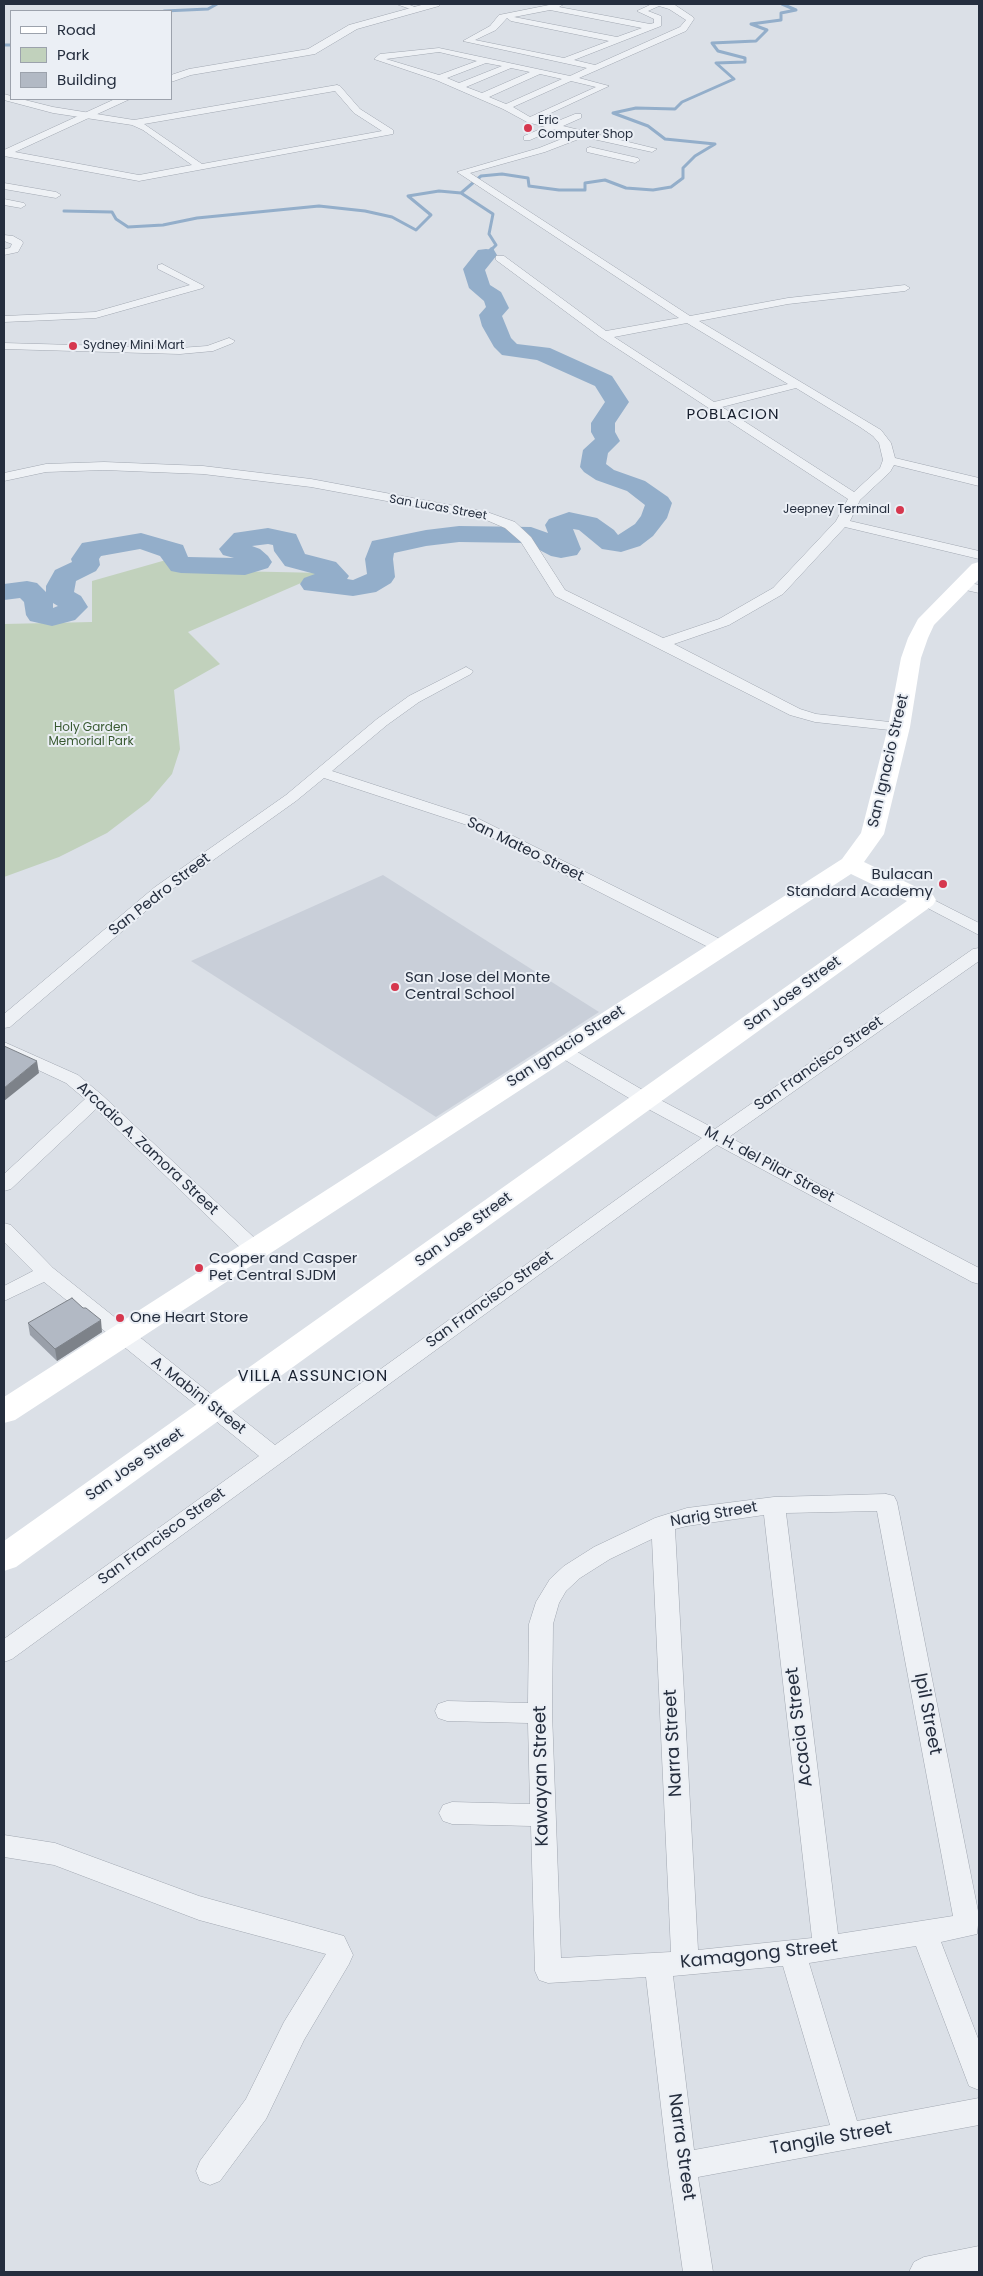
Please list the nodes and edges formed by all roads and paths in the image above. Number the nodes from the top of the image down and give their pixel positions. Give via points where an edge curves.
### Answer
1 (400, 4) edge
2 (435, 4) edge
3 (560, 4) edge
4 (659, 4) edge
5 (550, 8) junction
6 (416, 9) junction
7 (525, 12) junction
8 (502, 17) junction
9 (652, 27) junction
10 (493, 28) junction
11 (503, 30) dead end
12 (633, 34) junction
13 (618, 40) junction
14 (457, 41) dead end
15 (467, 41) junction
16 (582, 43) dead end
17 (601, 47) junction
18 (458, 54) junction
19 (440, 60) dead end
20 (486, 60) junction
21 (565, 61) junction
22 (431, 63) dead end
23 (512, 65) junction
24 (595, 67) junction
25 (413, 69) junction
26 (540, 71) junction
27 (439, 78) junction
28 (572, 78) junction
29 (172, 79) edge
30 (460, 86) junction
31 (483, 96) junction
32 (16, 100) edge
33 (122, 100) edge
34 (506, 106) junction
35 (83, 116) junction
36 (578, 116) dead end
37 (530, 120) junction
38 (134, 123) junction
39 (552, 126) junction
40 (390, 132) junction
41 (583, 134) junction
42 (400, 137) dead end
43 (527, 138) dead end
44 (613, 140) junction
45 (652, 149) dead end
46 (590, 150) junction
47 (4, 153) edge
48 (580, 153) dead end
49 (634, 160) dead end
50 (200, 167) junction
51 (4, 186) edge
52 (56, 195) dead end
53 (4, 202) edge
54 (21, 205) dead end
55 (4, 238) edge
56 (4, 252) edge
57 (500, 258) dead end
58 (162, 267) dead end
59 (905, 288) dead end
60 (4, 319) edge
61 (688, 319) junction
62 (604, 335) junction
63 (229, 341) dead end
64 (4, 346) edge
65 (796, 385) junction
66 (713, 406) junction
67 (889, 460) junction
68 (4, 477) edge
69 (979, 482) edge
70 (855, 498) junction
71 (842, 523) junction
72 (979, 555) edge
73 (979, 568) edge
74 (971, 587) edge
75 (662, 643) junction
76 (466, 671) dead end
77 (900, 727) junction
78 (320, 772) junction
79 (850, 864) junction
80 (924, 900) junction
81 (979, 930) edge
82 (722, 947) junction
83 (979, 953) edge
84 (4, 1023) edge
85 (4, 1047) edge
86 (560, 1050) junction
87 (96, 1099) junction
88 (646, 1100) junction
89 (716, 1136) junction
90 (4, 1185) edge
91 (4, 1230) edge
92 (255, 1250) junction
93 (46, 1273) junction
94 (979, 1277) edge
95 (4, 1294) edge
96 (122, 1336) junction
97 (213, 1410) junction
98 (4, 1412) edge
99 (274, 1456) junction
100 (886, 1502) joint
101 (774, 1505) junction
102 (663, 1524) junction
103 (4, 1558) edge
104 (558, 1584) joint
105 (4, 1652) edge
106 (447, 1711) dead end
107 (540, 1713) junction
108 (452, 1813) dead end
109 (542, 1816) junction
110 (4, 1846) edge
111 (968, 1926) joint
112 (925, 1934) junction
113 (826, 1948) junction
114 (793, 1953) junction
115 (671, 1964) junction
116 (548, 1971) joint
117 (979, 2077) edge
118 (979, 2112) edge
119 (848, 2136) junction
120 (682, 2166) junction
121 (210, 2171) dead end
122 (979, 2261) edge
123 (700, 2271) edge
124 (924, 2272) edge

1 - 6 street
2 - 6 street
3 - 5 street
4 - 9 street via 641,11 658,18 658,24
4 - 24 street via 672,7 690,19 683,29
5 - 7 street
5 - 9 street
6 - 29 street via 353,26 311,52 189,72
7 - 8 street
7 - 12 street
8 - 10 street
8 - 13 street
9 - 12 street
10 - 11 street
10 - 15 street
12 - 13 street
13 - 17 street
14 - 15 street
15 - 21 street
16 - 17 street
17 - 21 street
18 - 19 street
18 - 20 street
18 - 25 street via 438,50 378,59
20 - 23 street
20 - 27 street
21 - 24 street
22 - 25 street
23 - 26 street
23 - 30 street
24 - 28 street
25 - 27 street
26 - 28 street
26 - 31 street
27 - 30 street
28 - 34 street
28 - 37 street via 605,86
30 - 31 street
31 - 34 street
32 - 35 street
33 - 35 street
34 - 37 street
35 - 38 street
35 - 47 street
36 - 39 street
37 - 39 street
38 - 40 street via 336,86 357,111
38 - 50 street
39 - 41 street
39 - 43 street
40 - 42 street
40 - 50 street
41 - 44 street
41 - 61 street via 542,150 462,172
44 - 45 street
44 - 46 street
46 - 48 street
46 - 49 street
47 - 50 street via 138,178
51 - 52 street
53 - 54 street
55 - 56 street via 18,243 14,250
57 - 62 street
58 - 60 street via 198,286 96,316
59 - 61 street via 788,301
61 - 62 street
61 - 65 street
62 - 66 street
63 - 64 street via 208,349 180,351
65 - 66 street
65 - 67 street via 877,433 889,452
66 - 70 street
67 - 69 street
67 - 70 street via 886,469
68 - 75 street, San Lucas Street via 64,467 203,470 311,483 487,516 510,525 520,535 560,593
70 - 71 street
71 - 72 street
71 - 75 street via 778,591 724,622
73 - 74 main road, San Ignacio Street
74 - 77 main road, San Ignacio Street via 925,624 911,658
75 - 77 street, San Lucas Street via 794,712 815,718
76 - 78 street, San Pedro Street via 414,699
77 - 79 main road, San Ignacio Street via 872,834
78 - 82 street, San Mateo Street via 473,822
78 - 84 street, San Pedro Street via 291,798 161,890
79 - 80 main road
79 - 82 main road, San Ignacio Street
80 - 81 street
80 - 88 main road, San Jose Street
82 - 86 main road, San Ignacio Street
83 - 89 street, San Francisco Street
85 - 87 street, Arcadio A. Zamora Street via 72,1079
86 - 88 street, M. H. del Pilar Street
86 - 92 main road, San Ignacio Street
87 - 90 street
87 - 92 street, Arcadio A. Zamora Street
88 - 89 street, M. H. del Pilar Street
88 - 97 main road, San Jose Street
89 - 94 street, M. H. del Pilar Street
89 - 99 street, San Francisco Street
91 - 93 street, A. Mabini Street
92 - 96 main road, San Ignacio Street
93 - 95 street
93 - 96 street, A. Mabini Street
96 - 97 street, A. Mabini Street
96 - 98 main road, San Ignacio Street
97 - 99 street, A. Mabini Street
97 - 103 main road, San Jose Street
99 - 105 street, San Francisco Street
100 - 101 street, Narig Street
100 - 111 street, Ipil Street
101 - 102 street, Narig Street via 706,1514
101 - 113 street, Acacia Street
102 - 104 street, Narig Street via 602,1553
102 - 115 street, Narra Street
104 - 107 street, Kawayan Street via 541,1624
106 - 107 street
107 - 109 street, Kawayan Street
108 - 109 street
109 - 116 street, Kawayan Street
110 - 121 street via 55,1854 199,1908 335,1944 340,1955 294,2031 256,2110
111 - 112 street, Kamagong Street
112 - 113 street, Kamagong Street
112 - 117 street
113 - 114 street, Kamagong Street
114 - 115 street, Kamagong Street
114 - 119 street
115 - 116 street, Kamagong Street
115 - 120 street, Narra Street
118 - 119 street, Tangile Street
119 - 120 street, Tangile Street
120 - 123 street, Narra Street
122 - 124 street

